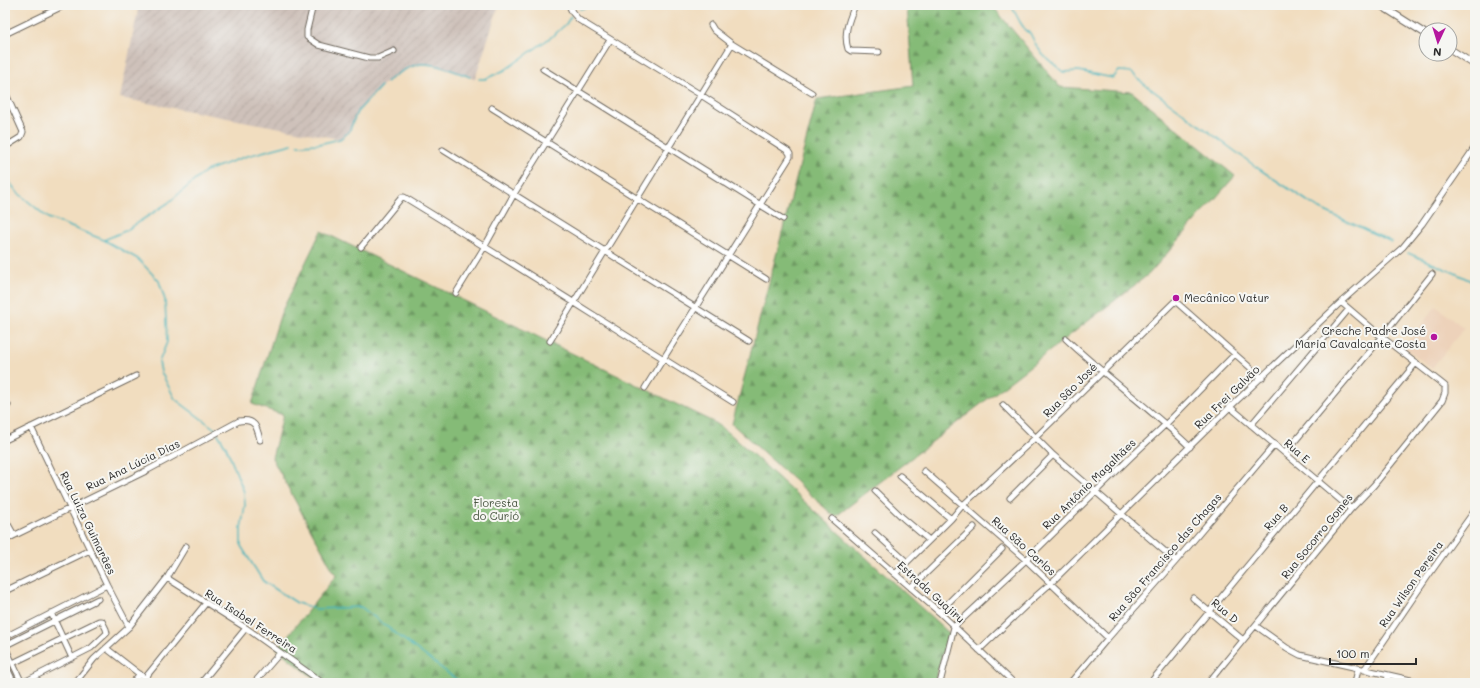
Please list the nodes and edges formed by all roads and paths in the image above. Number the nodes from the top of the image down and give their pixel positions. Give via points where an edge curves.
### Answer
1 (65, 5) edge
2 (313, 5) edge
3 (569, 5) edge
4 (854, 5) edge
5 (1380, 5) edge
6 (710, 25) dead end
7 (1418, 29) edge
8 (5, 34) edge
9 (610, 40) junction
10 (732, 44) junction
11 (394, 51) dead end
12 (879, 52) dead end
13 (1458, 54) edge
14 (1475, 66) edge
15 (543, 69) dead end
16 (578, 91) junction
17 (5, 92) edge
18 (812, 93) dead end
19 (701, 95) junction
20 (492, 108) dead end
21 (546, 142) junction
22 (5, 147) edge
23 (1475, 147) edge
24 (669, 148) junction
25 (443, 150) dead end
26 (514, 194) junction
27 (637, 199) junction
28 (760, 204) junction
29 (783, 219) dead end
30 (485, 246) junction
31 (361, 247) dead end
32 (606, 251) junction
33 (728, 256) junction
34 (1432, 274) dead end
35 (766, 279) dead end
36 (456, 293) dead end
37 (1341, 302) junction
38 (574, 303) junction
39 (696, 307) junction
40 (1349, 309) junction
41 (1382, 337) junction
42 (1066, 339) dead end
43 (550, 341) dead end
44 (749, 341) dead end
45 (1235, 354) junction
46 (663, 359) junction
47 (1416, 363) junction
48 (1102, 371) junction
49 (136, 376) dead end
50 (1262, 378) junction
51 (645, 388) dead end
52 (733, 402) dead end
53 (1003, 405) dead end
54 (1230, 407) junction
55 (1166, 424) junction
56 (1251, 425) junction
57 (31, 427) junction
58 (1036, 437) junction
59 (5, 440) edge
60 (260, 440) dead end
61 (1275, 444) junction
62 (1190, 448) junction
63 (1285, 453) junction
64 (1053, 455) junction
65 (924, 471) dead end
66 (900, 476) dead end
67 (1318, 482) junction
68 (875, 491) dead end
69 (1095, 492) junction
70 (1010, 498) dead end
71 (962, 506) junction
72 (69, 508) junction
73 (1351, 509) junction
74 (1475, 510) edge
75 (1121, 513) junction
76 (5, 519) edge
77 (832, 519) dead end
78 (951, 519) junction
79 (974, 527) dead end
80 (875, 533) dead end
81 (14, 536) junction
82 (5, 540) edge
83 (929, 540) junction
84 (186, 546) dead end
85 (1002, 549) dead end
86 (90, 550) junction
87 (1026, 560) junction
88 (1176, 561) junction
89 (907, 562) junction
90 (895, 574) junction
91 (167, 578) junction
92 (1051, 583) junction
93 (107, 585) junction
94 (911, 588) junction
95 (5, 592) edge
96 (1194, 598) dead end
97 (98, 599) dead end
98 (206, 603) junction
99 (1209, 611) junction
100 (939, 612) junction
101 (51, 613) junction
102 (54, 620) junction
103 (1256, 626) junction
104 (129, 627) junction
105 (954, 627) junction
106 (246, 628) junction
107 (5, 637) edge
108 (1108, 638) junction
109 (64, 639) junction
110 (1243, 640) junction
111 (106, 648) junction
112 (979, 650) junction
113 (280, 653) junction
114 (72, 658) junction
115 (13, 663) junction
116 (5, 664) edge
117 (1358, 669) junction
118 (1364, 670) junction
119 (140, 674) junction
120 (1388, 675) junction
121 (145, 678) junction
122 (321, 682) edge
123 (1417, 682) edge
124 (14, 683) edge
125 (22, 683) edge
126 (75, 683) edge
127 (132, 683) edge
128 (151, 683) edge
129 (201, 683) edge
130 (254, 683) edge
131 (940, 683) edge
132 (1014, 683) edge
133 (1070, 683) edge
134 (1150, 683) edge
135 (1208, 683) edge
136 (1355, 683) edge
137 (1387, 683) edge
138 (1424, 683) edge

1 - 8 street
2 - 11 street via 307,37 319,45 373,58
3 - 9 street via 576,17
4 - 12 street via 845,34 848,49
5 - 7 street
6 - 10 street
9 - 16 street
9 - 19 street
10 - 18 street
10 - 19 street
13 - 14 street
15 - 16 street
16 - 21 street
16 - 24 street
17 - 22 street via 23,132 21,137
19 - 24 street
19 - 28 street via 789,153 790,157
20 - 21 street
21 - 26 street
21 - 27 street
23 - 37 street, Rua Frei Galvão via 1422,224 1402,247
24 - 27 street
24 - 28 street
25 - 26 street
26 - 30 street
26 - 32 street
27 - 32 street
27 - 33 street
28 - 29 street
28 - 33 street
30 - 31 street via 402,197
30 - 36 street
30 - 38 street
32 - 38 street
32 - 39 street
33 - 35 street
33 - 39 street
34 - 41 street
37 - 40 street
37 - 50 street, Rua Frei Galvão
38 - 43 street
38 - 46 street
39 - 44 street
39 - 46 street
40 - 41 street
40 - 56 street
41 - 47 street
41 - 63 street
42 - 48 street
45 - 48 street, Rua São José via 1175,301
45 - 50 street, Rua São José
45 - 55 street, Rua Antônio Magalhães
46 - 51 street
46 - 52 street
47 - 67 street, Rua B
47 - 73 street, Rua Socorro Gomes via 1445,386 1442,401 1374,485
48 - 55 street
48 - 58 street, Rua São José
49 - 57 street
50 - 54 street, Rua Frei Galvão
53 - 58 street
54 - 56 street, Rua E
54 - 62 street, Rua Frei Galvão
55 - 62 street
55 - 69 street, Rua Antônio Magalhães
56 - 61 street, Rua E
57 - 59 street
57 - 72 street, Rua Luiza Guimarães
58 - 64 street
58 - 71 street, Rua São José
60 - 72 street, Rua Ana Lúcia Dias via 254,424 248,420 239,421 154,467
61 - 63 street, Rua E
61 - 88 street, Rua São Francisco das Chagas
62 - 75 street, Rua Frei Galvão
63 - 67 street, Rua E
64 - 69 street
64 - 70 street
65 - 71 street, Rua São Carlos
66 - 78 street
67 - 73 street, Rua E
67 - 99 street, Rua B
68 - 83 street
69 - 75 street
69 - 87 street, Rua Antônio Magalhães
71 - 78 street, Rua São José
71 - 87 street, Rua São Carlos
72 - 81 street, Rua Ana Lúcia Dias
72 - 86 street, Rua Luiza Guimarães
73 - 103 street, Rua Socorro Gomes
74 - 118 street, Rua Wilson Pereira
75 - 88 street
75 - 92 street, Rua Frei Galvão
76 - 81 street
77 - 90 street, Estrada Guajiru
78 - 83 street, Rua São José
79 - 94 street
80 - 89 street
81 - 82 street, Rua Ana Lúcia Dias
83 - 89 street, Rua São José
84 - 91 street
85 - 100 street
86 - 93 street, Rua Luiza Guimarães
86 - 95 street
87 - 92 street, Rua São Carlos
87 - 105 street, Rua Antônio Magalhães
88 - 108 street, Rua São Francisco das Chagas
89 - 90 street, Rua São José
90 - 94 street, Estrada Guajiru
91 - 98 street, Rua Isabel Ferreira
91 - 104 street
92 - 108 street, Rua São Carlos
92 - 112 street, Rua Frei Galvão
93 - 101 street
93 - 104 street, Rua Luiza Guimarães
94 - 100 street, Estrada Guajiru
96 - 99 street, Rua D
97 - 102 street
98 - 106 street, Rua Isabel Ferreira
98 - 121 street
99 - 110 street, Rua D
99 - 134 street, Rua B
100 - 105 street, Estrada Guajiru
101 - 102 street
101 - 107 street
102 - 109 street
102 - 115 street via 7,644 6,649
103 - 110 street, Rua Socorro Gomes
103 - 117 street via 1300,656
104 - 111 street
105 - 112 street, Estrada Guajiru
105 - 131 street
106 - 113 street, Rua Isabel Ferreira
106 - 129 street
108 - 133 street, Rua São Francisco das Chagas
109 - 114 street
109 - 114 street via 99,621 102,621 106,629 107,632 93,646
109 - 115 street
110 - 135 street, Rua Socorro Gomes
111 - 119 street
111 - 126 street
112 - 132 street, Estrada Guajiru
113 - 122 street, Rua Isabel Ferreira
113 - 130 street
114 - 125 street
115 - 125 street
116 - 124 street
117 - 118 street
117 - 136 street
118 - 120 street
119 - 121 street
119 - 127 street
120 - 123 street
120 - 137 street
121 - 128 street
123 - 138 street

